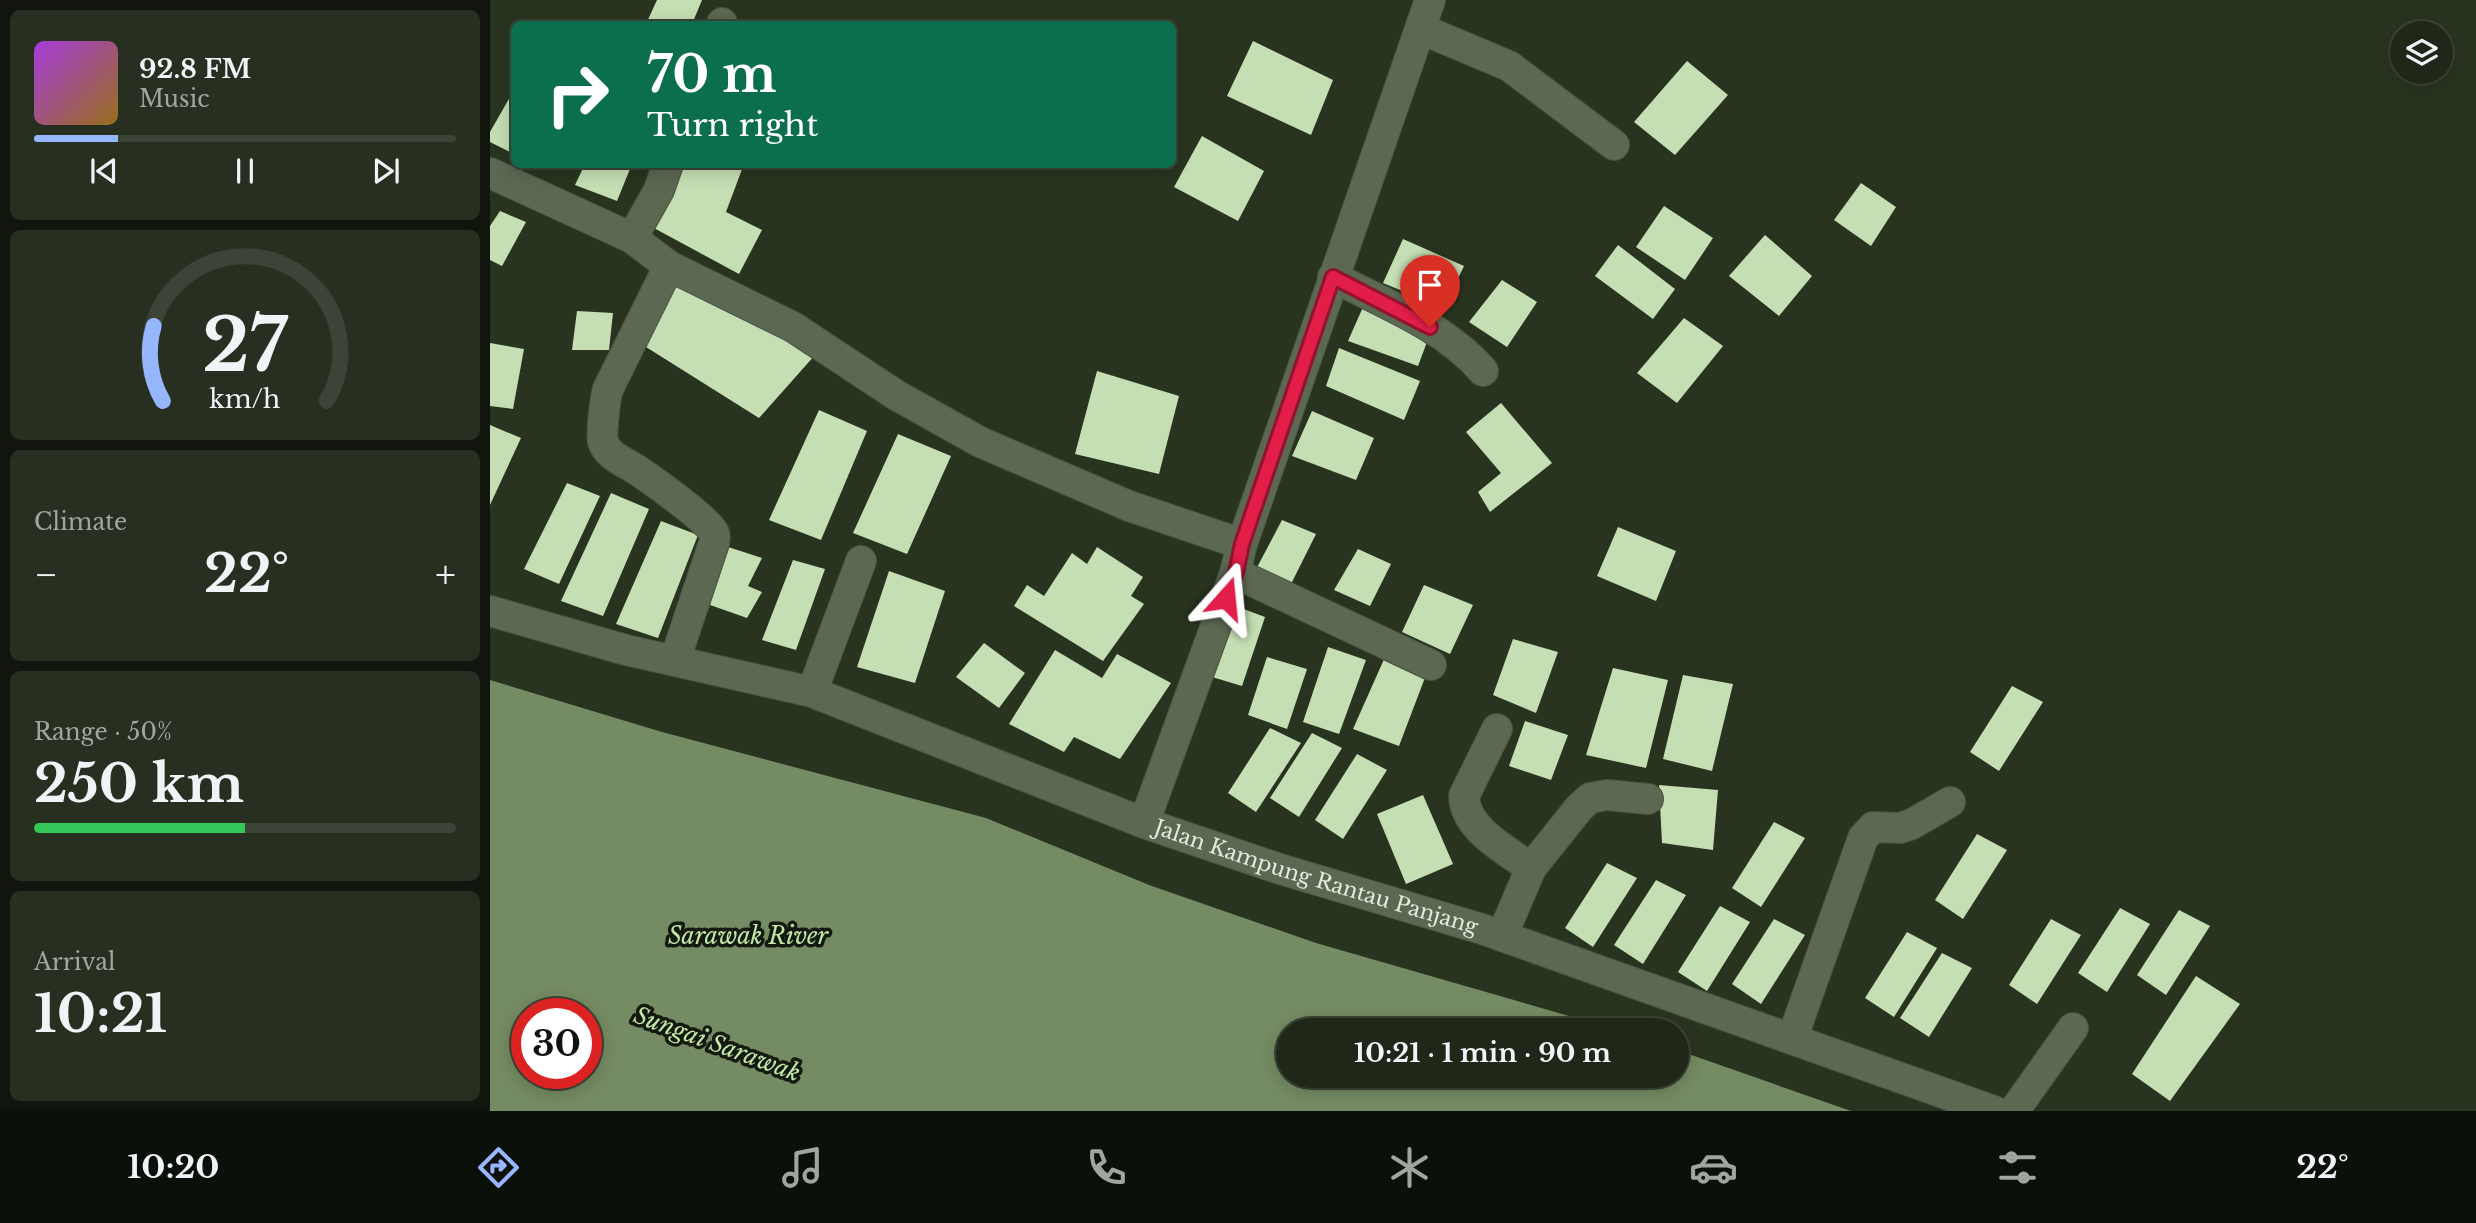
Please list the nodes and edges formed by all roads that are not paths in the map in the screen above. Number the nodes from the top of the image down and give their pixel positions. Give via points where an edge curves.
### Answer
1 (1430, 0) edge
2 (1421, 29) junction
3 (1614, 145) dead end
4 (667, 168) edge
5 (490, 173) edge
6 (632, 239) junction
7 (669, 266) junction
8 (1333, 277) junction
9 (1483, 371) dead end
10 (1242, 544) junction
11 (861, 561) dead end
12 (1236, 573) junction
13 (490, 611) edge
14 (675, 660) junction
15 (1431, 665) dead end
16 (812, 692) junction
17 (1497, 729) dead end
18 (1648, 799) dead end
19 (1950, 802) dead end
20 (1144, 823) junction
21 (1531, 868) junction
22 (1503, 936) junction
23 (2073, 1028) dead end
24 (1792, 1039) junction
25 (1994, 1111) edge
26 (2014, 1111) edge

1 - 2 street, Jalan Kampung Rantau Panjang
2 - 3 street via 1509,66
2 - 8 street, Jalan Kampung Rantau Panjang
4 - 6 street
5 - 6 street
6 - 7 street
7 - 10 street via 793,327 896,395 980,442 1129,506
7 - 14 street via 608,389 601,434 612,456 678,501 715,534
8 - 9 street via 1430,327 1467,353
8 - 10 street, Jalan Kampung Rantau Panjang
10 - 12 street, Jalan Kampung Rantau Panjang
11 - 16 street
12 - 15 street
12 - 20 street, Jalan Kampung Rantau Panjang
13 - 14 street
14 - 16 street
16 - 20 street
17 - 21 street via 1464,796 1464,806 1486,835
18 - 21 street via 1590,798
19 - 24 street via 1900,828 1873,827 1863,838
20 - 22 street, Jalan Kampung Rantau Panjang
21 - 22 street
22 - 24 street, Jalan Kampung Rantau Panjang
23 - 26 street
24 - 25 street, Jalan Kampung Rantau Panjang

